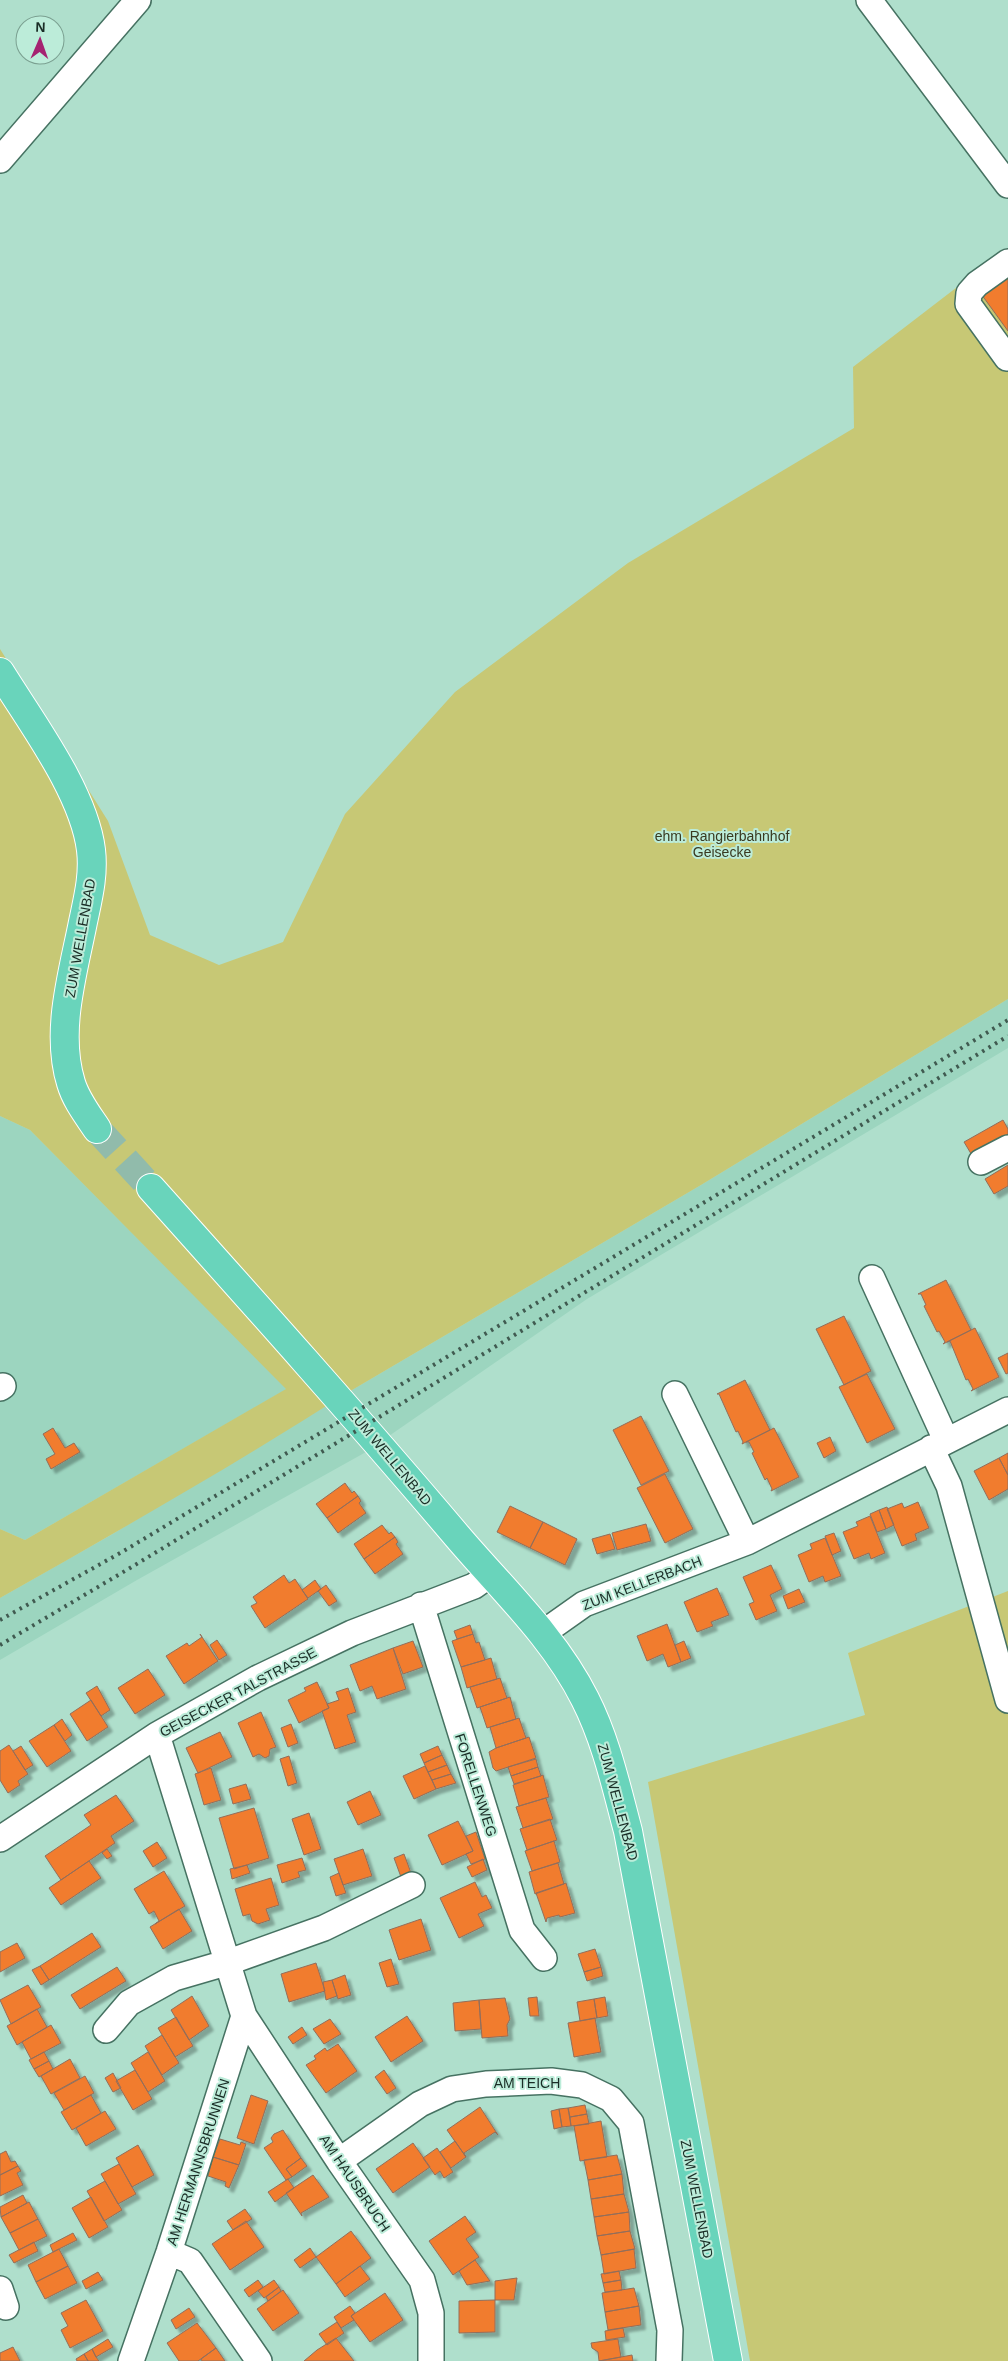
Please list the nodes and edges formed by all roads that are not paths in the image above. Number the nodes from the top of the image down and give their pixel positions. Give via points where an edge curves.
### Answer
1 (138, 0) edge
2 (869, 0) edge
3 (0, 160) edge
4 (1008, 186) edge
5 (1008, 262) edge
6 (1007, 358) edge
7 (0, 672) edge
8 (97, 1129) tunnel mouth
9 (1008, 1148) edge
10 (981, 1162) dead end
11 (150, 1188) tunnel mouth
12 (872, 1278) dead end
13 (675, 1394) dead end
14 (1008, 1410) edge
15 (939, 1444) junction
16 (746, 1542) junction
17 (491, 1574) junction
18 (421, 1605) junction
19 (542, 1633) junction
20 (1008, 1700) edge
21 (157, 1735) junction
22 (0, 1839) edge
23 (412, 1885) dead end
24 (544, 1958) dead end
25 (229, 1962) junction
26 (244, 2016) junction
27 (106, 2030) dead end
28 (339, 2162) junction
29 (169, 2252) junction
30 (131, 2361) edge
31 (259, 2361) edge
32 (431, 2361) edge
33 (669, 2361) edge
34 (728, 2361) edge

1 - 3 street
2 - 4 street
5 - 6 street via 969,292 968,304
7 - 8 main road, ZUM WELLENBAD via 76,800 91,848 90,887 65,1018 64,1043 71,1084
9 - 10 street
11 - 17 main road, ZUM WELLENBAD via 340,1398
12 - 15 street
13 - 16 street
14 - 15 street, ZUM KELLERBACH
15 - 16 street, ZUM KELLERBACH
15 - 20 street
16 - 19 street, ZUM KELLERBACH via 584,1604
17 - 18 street, GEISECKER TALSTRASSE via 474,1586
17 - 19 main road, ZUM WELLENBAD
18 - 21 street, GEISECKER TALSTRASSE via 283,1665
18 - 24 street, FORELLENWEG via 522,1930
19 - 34 main road, ZUM WELLENBAD via 586,1699 609,1757 628,1830
21 - 22 street, GEISECKER TALSTRASSE
21 - 25 street
23 - 25 street via 324,1928
25 - 26 street
25 - 27 street via 174,1978 129,2004
26 - 28 street, AM HAUSBRUCH
26 - 29 street, AM HERMANNSBRUNNEN
28 - 32 street, AM HAUSBRUCH via 422,2280 431,2313
28 - 33 street, AM TEICH via 420,2104 452,2089 551,2081 582,2085 610,2099 631,2123 670,2330
29 - 30 street, AM HERMANNSBRUNNEN
29 - 31 street via 190,2261

